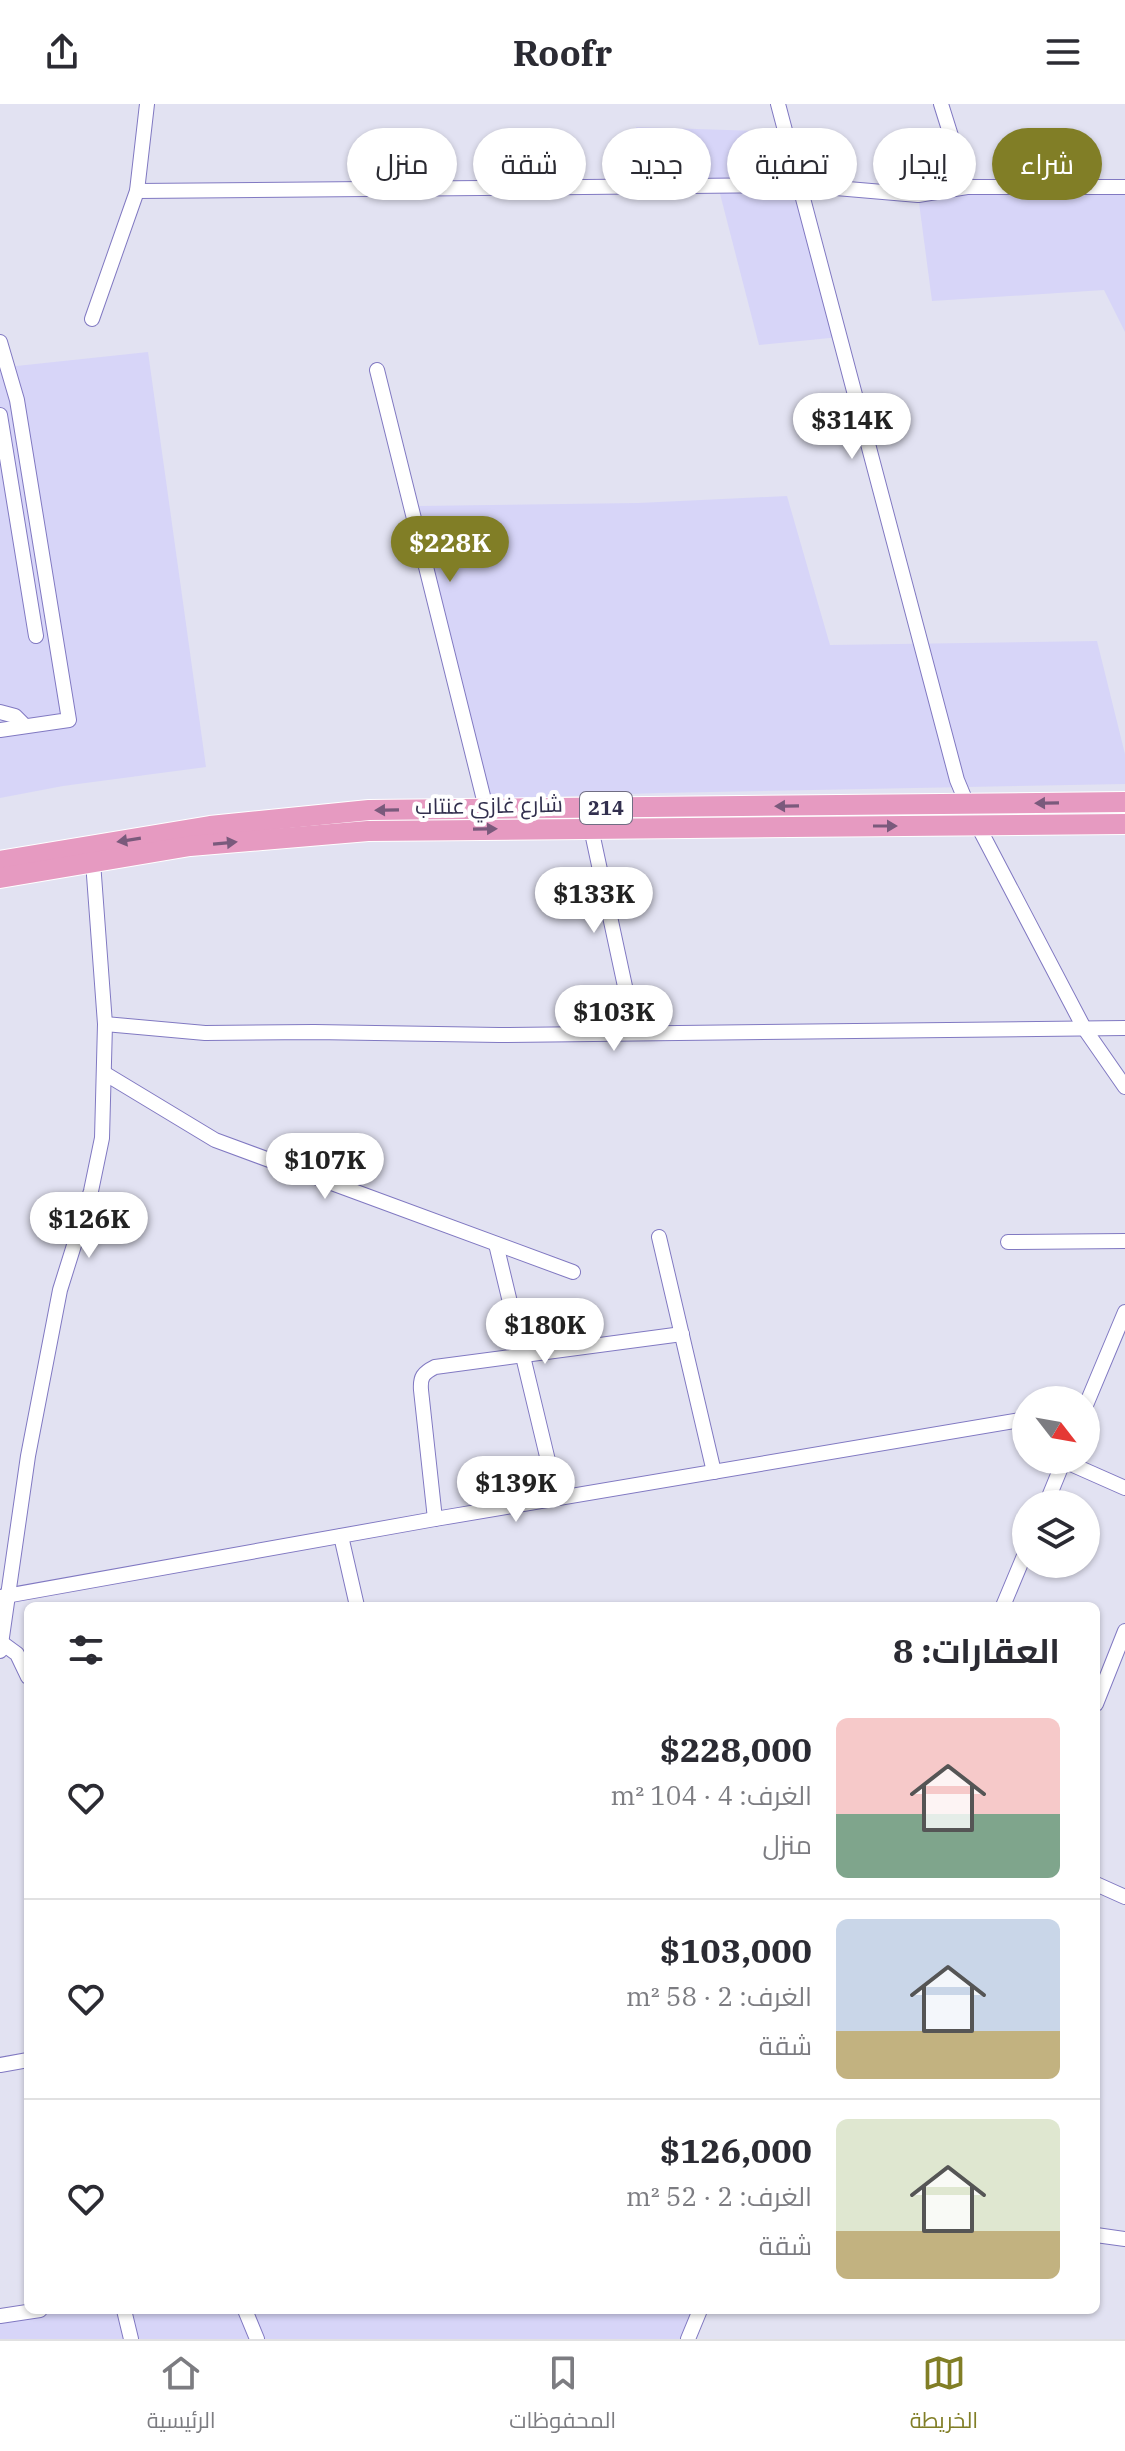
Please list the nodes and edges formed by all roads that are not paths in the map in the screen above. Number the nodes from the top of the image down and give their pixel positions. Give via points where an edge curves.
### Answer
1 (146, 104) edge
2 (778, 104) edge
3 (941, 104) edge
4 (785, 128) edge
5 (949, 128) edge
6 (727, 186) edge
7 (976, 187) edge
8 (1125, 187) edge
9 (137, 191) junction
10 (805, 200) edge
11 (92, 319) dead end
12 (0, 342) edge
13 (377, 370) dead end
14 (0, 415) edge
15 (36, 636) dead end
16 (0, 712) edge
17 (25, 726) junction
18 (0, 730) edge
19 (1125, 802) edge
20 (967, 804) junction
21 (486, 808) junction
22 (1125, 824) edge
23 (978, 826) junction
24 (591, 828) junction
25 (0, 861) edge
26 (93, 862) junction
27 (0, 878) edge
28 (105, 1024) junction
29 (1084, 1028) junction
30 (1125, 1028) edge
31 (635, 1033) junction
32 (104, 1073) junction
33 (1125, 1087) edge
34 (659, 1237) dead end
35 (1125, 1241) edge
36 (1008, 1242) dead end
37 (496, 1244) junction
38 (573, 1272) dead end
39 (1125, 1312) edge
40 (682, 1334) junction
41 (523, 1355) junction
42 (1094, 1386) edge
43 (1012, 1421) edge
44 (714, 1472) junction
45 (1094, 1474) edge
46 (1125, 1488) edge
47 (557, 1498) junction
48 (435, 1519) junction
49 (341, 1536) junction
50 (1015, 1578) edge
51 (4, 1596) edge
52 (356, 1602) edge
53 (1005, 1602) edge
54 (1125, 1631) edge
55 (1, 1647) edge
56 (24, 1669) edge
57 (1100, 1694) edge
58 (1100, 1886) edge
59 (1125, 1897) edge
60 (24, 2061) edge
61 (0, 2065) edge
62 (1100, 2236) edge
63 (1125, 2239) edge
64 (24, 2312) edge
65 (125, 2314) edge
66 (247, 2314) edge
67 (698, 2314) edge
68 (0, 2316) edge
69 (131, 2339) edge
70 (257, 2339) edge
71 (688, 2339) edge

1 - 9 street
2 - 4 street
3 - 5 street
6 - 9 street
7 - 8 street
9 - 11 street
10 - 20 street via 936,704
12 - 17 street via 17,400 69,720
13 - 21 street
14 - 15 street
16 - 17 street
17 - 18 street
19 -> 20 highway, 214
20 -> 21 highway, 214
21 -> 25 highway, 214 via 369,810 210,826
22 - 23 highway, شارع غازي عنتاب / 214
24 -> 23 highway, شارع غازي عنتاب / 214
23 - 29 street
26 -> 24 highway, شارع غازي عنتاب / 214 via 190,846 368,831
24 - 31 street
26 - 27 highway, شارع غازي عنتاب / 214
26 - 28 street
28 - 31 street via 205,1033
28 - 32 street
29 - 30 street
29 - 31 street
29 - 33 street
32 - 37 street via 215,1140
32 - 51 street via 102,1138 60,1290
34 - 40 street
35 - 36 street
37 - 38 street
37 - 41 street
39 - 42 street
40 - 41 street
40 - 44 street
41 - 47 street
41 - 48 street via 435,1367 420,1379
43 - 44 street
44 - 47 street
45 - 46 street
47 - 48 street
48 - 49 street
49 - 51 street
49 - 52 street
50 - 53 street
51 - 55 street
54 - 57 street
55 - 56 street via 17,1654
58 - 59 street
60 - 61 street
62 - 63 street
64 - 68 street
65 - 69 street
66 - 70 street
67 - 71 street

